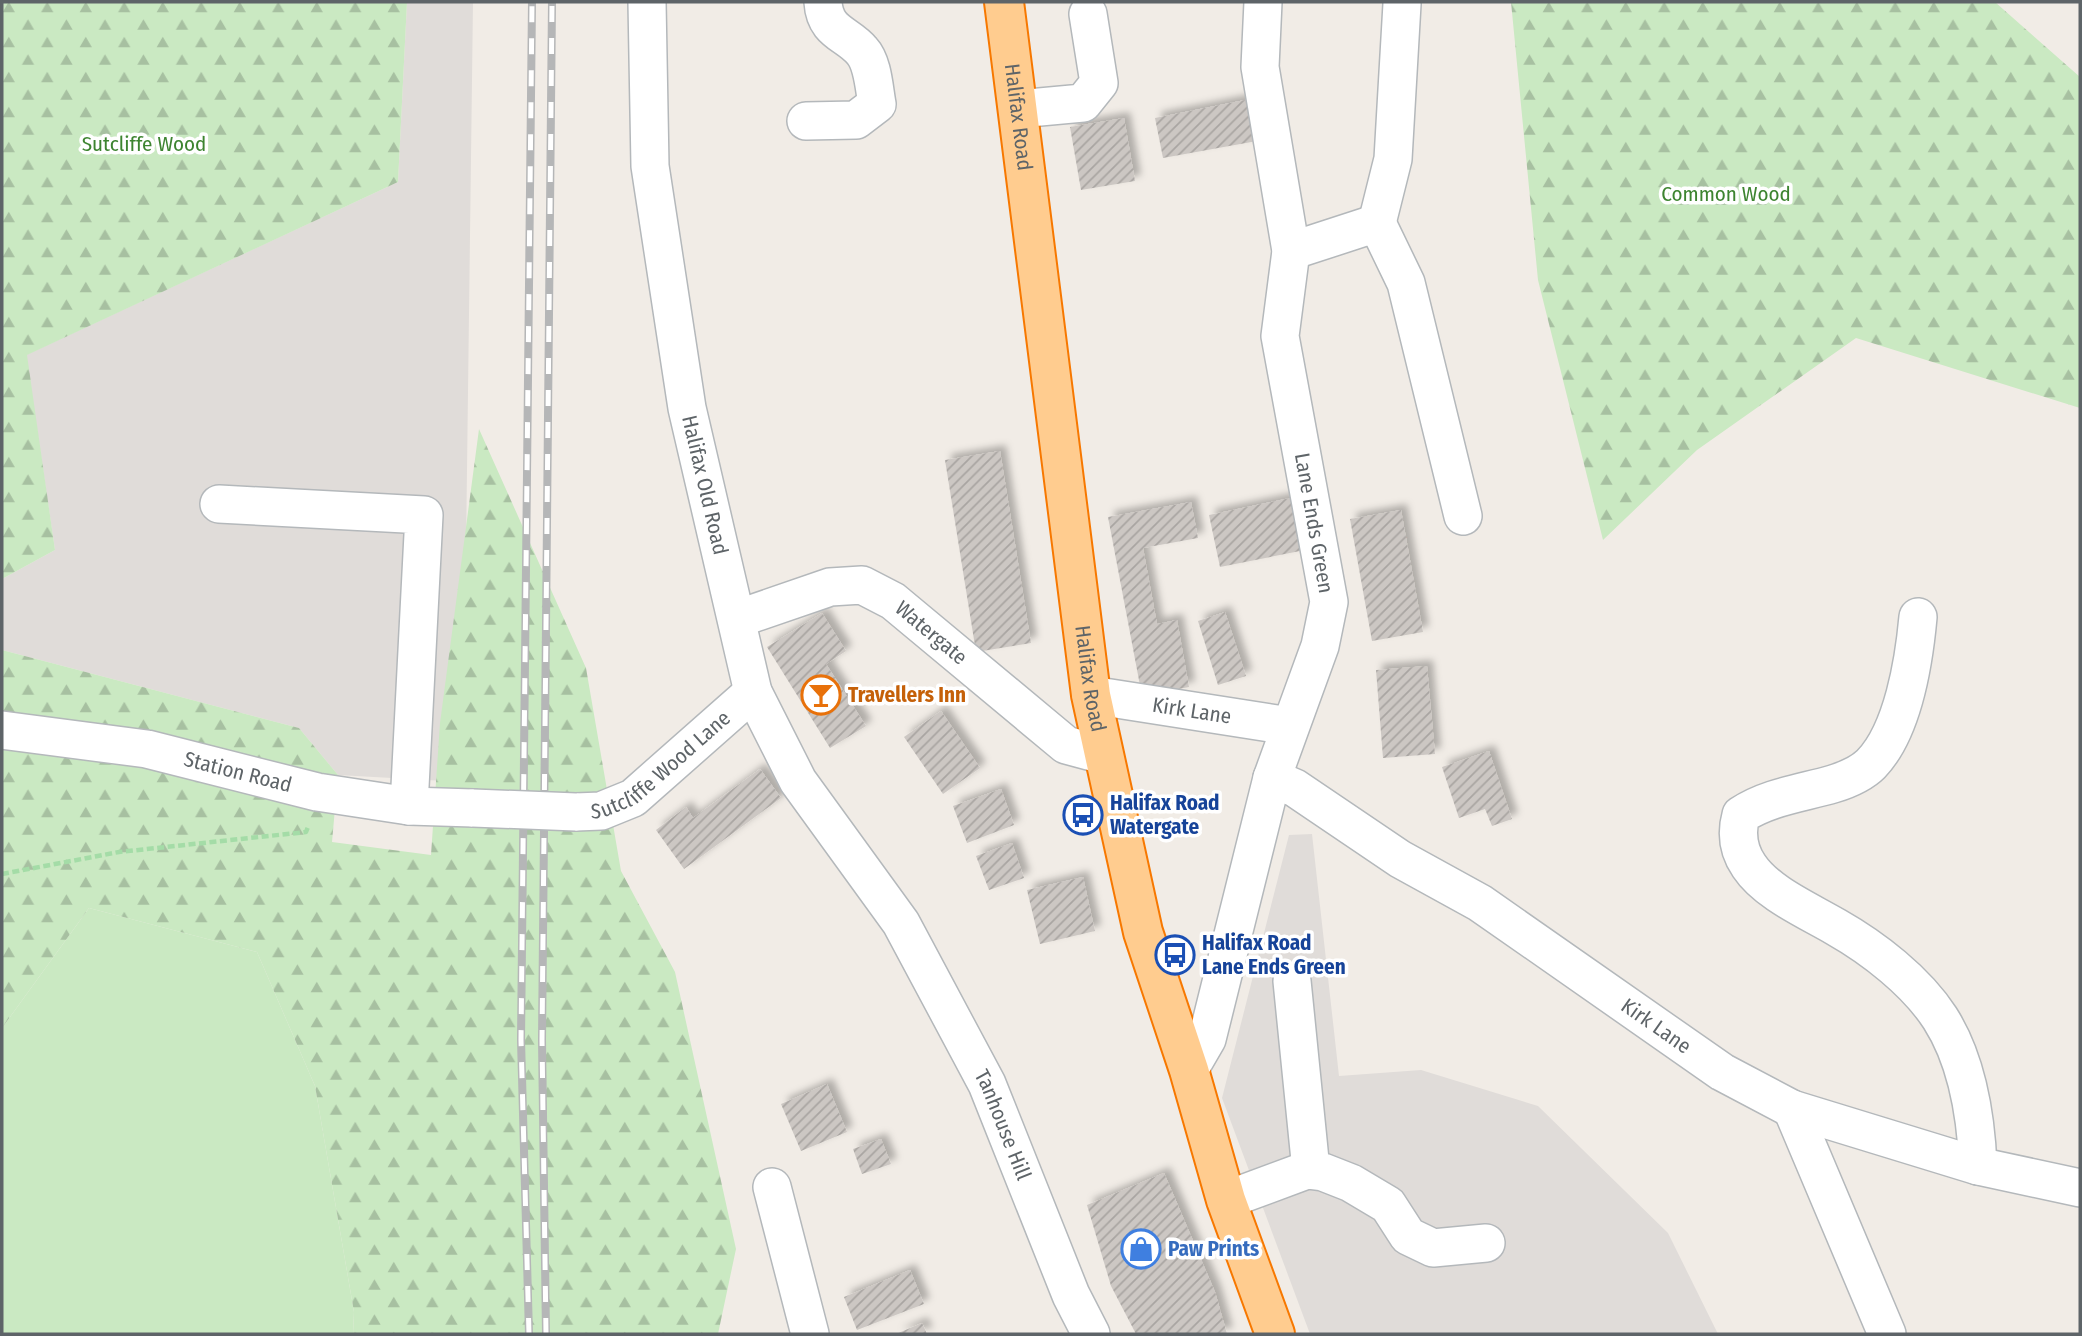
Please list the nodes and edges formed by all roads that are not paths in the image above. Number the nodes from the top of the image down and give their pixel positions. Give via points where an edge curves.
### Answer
1 (647, 2) edge
2 (823, 2) edge
3 (1004, 2) edge
4 (1263, 2) edge
5 (1402, 4) dead end
6 (1088, 14) dead end
7 (1017, 109) junction
8 (806, 121) dead end
9 (1377, 223) junction
10 (1292, 250) junction
11 (219, 504) dead end
12 (1464, 516) dead end
13 (1919, 617) dead end
14 (737, 620) junction
15 (753, 692) junction
16 (1091, 695) junction
17 (1290, 726) junction
18 (2, 730) edge
19 (1103, 755) junction
20 (1272, 778) junction
21 (409, 806) junction
22 (472, 808) joint
23 (901, 923) joint
24 (1292, 981) dead end
25 (1189, 1070) junction
26 (1792, 1109) junction
27 (1978, 1166) junction
28 (1311, 1170) junction
29 (772, 1187) dead end
30 (2080, 1188) edge
31 (1226, 1200) junction
32 (1486, 1243) dead end
33 (810, 1334) edge
34 (1091, 1334) edge
35 (1275, 1334) edge
36 (1887, 1334) edge

1 - 14 street, Halifax Old Road via 652,179 687,408
2 - 8 street via 836,33 863,52 877,104 856,120
3 - 7 highway, Halifax Road
4 - 10 street, Lane Ends Green via 1260,67
5 - 9 street via 1393,159
6 - 7 street via 1099,83 1092,93 1083,103
7 - 16 highway, Halifax Road
9 - 10 street
9 - 12 street via 1406,283
10 - 17 street, Lane Ends Green via 1280,336 1329,602 1320,646
11 - 21 street via 424,515
13 - 27 street via 1905,694 1887,741 1871,764 1836,783 1758,804 1741,815 1738,840 1750,869 1767,884 1879,957 1940,1017 1955,1045 1972,1109
14 - 15 street, Halifax Old Road
14 - 19 street, Watergate via 830,587 862,586 894,601 1066,745
15 - 22 street, Sutcliffe Wood Lane, bridge via 633,798 601,811
15 - 23 street, Halifax Old Road via 798,781
16 - 17 street, Kirk Lane
16 - 19 highway, Halifax Road
17 - 20 street, Lane Ends Green
18 - 21 street, Station Road via 147,749 317,792
19 - 25 highway, Halifax Road via 1143,932
20 - 25 street, Lane Ends Green via 1207,1039
20 - 26 street, Kirk Lane via 1480,903 1722,1072
21 - 22 street, Station Road
23 - 34 street, Tanhouse Hill via 986,1084
24 - 28 street
25 - 31 highway, Halifax Road
26 - 27 street, Kirk Lane
26 - 36 street
27 - 30 street, Kirk Lane
28 - 31 street
28 - 32 street via 1351,1183 1388,1205 1408,1236 1433,1248
29 - 33 street
31 - 35 highway, Halifax Road

